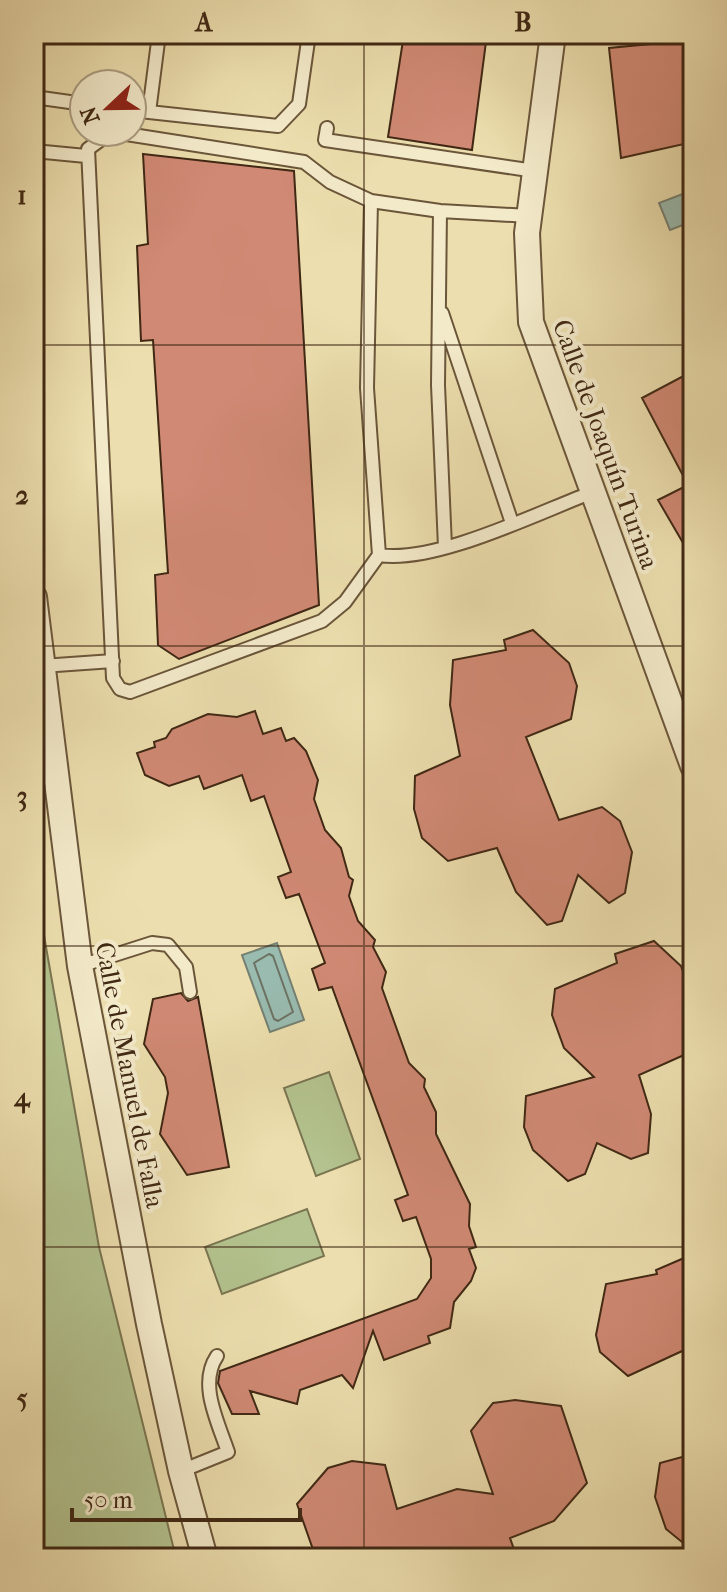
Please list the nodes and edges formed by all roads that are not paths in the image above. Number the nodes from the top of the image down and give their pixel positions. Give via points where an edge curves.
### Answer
1 (159, 34) edge
2 (309, 34) edge
3 (553, 34) edge
4 (34, 97) edge
5 (68, 102) edge
6 (149, 112) joint
7 (327, 128) dead end
8 (34, 151) edge
9 (86, 156) junction
10 (535, 171) junction
11 (371, 201) junction
12 (440, 211) junction
13 (529, 216) junction
14 (439, 303) junction
15 (593, 492) junction
16 (512, 523) junction
17 (445, 547) junction
18 (379, 555) junction
19 (34, 597) edge
20 (113, 661) junction
21 (42, 666) junction
22 (693, 766) edge
23 (80, 966) junction
24 (190, 992) dead end
25 (217, 1356) dead end
26 (181, 1471) junction
27 (205, 1558) edge

1 - 6 lane
2 - 6 lane via 299,104 278,126
3 - 10 street, Calle de Joaquín Turina
4 - 5 lane
7 - 10 lane via 325,140 362,140
8 - 9 lane
9 - 11 lane via 92,144 120,133 304,162 330,182
9 - 20 lane
10 - 13 street, Calle de Joaquín Turina
11 - 12 lane
11 - 18 lane via 367,388
12 - 13 lane
12 - 14 lane
13 - 15 street, Calle de Joaquín Turina via 531,322
14 - 16 lane
14 - 17 lane
15 - 16 lane
15 - 22 street, Calle de Joaquín Turina
16 - 17 lane
17 - 18 lane via 415,555
18 - 20 lane via 345,602 322,621 130,692 120,689 113,678
19 - 21 street, Calle de Manuel de Falla
20 - 21 lane
21 - 23 street, Calle de Manuel de Falla
23 - 24 lane via 152,943 168,945 186,967
23 - 26 street, Calle de Manuel de Falla
25 - 26 lane via 208,1369 208,1387 228,1452
26 - 27 street, Calle de Manuel de Falla

